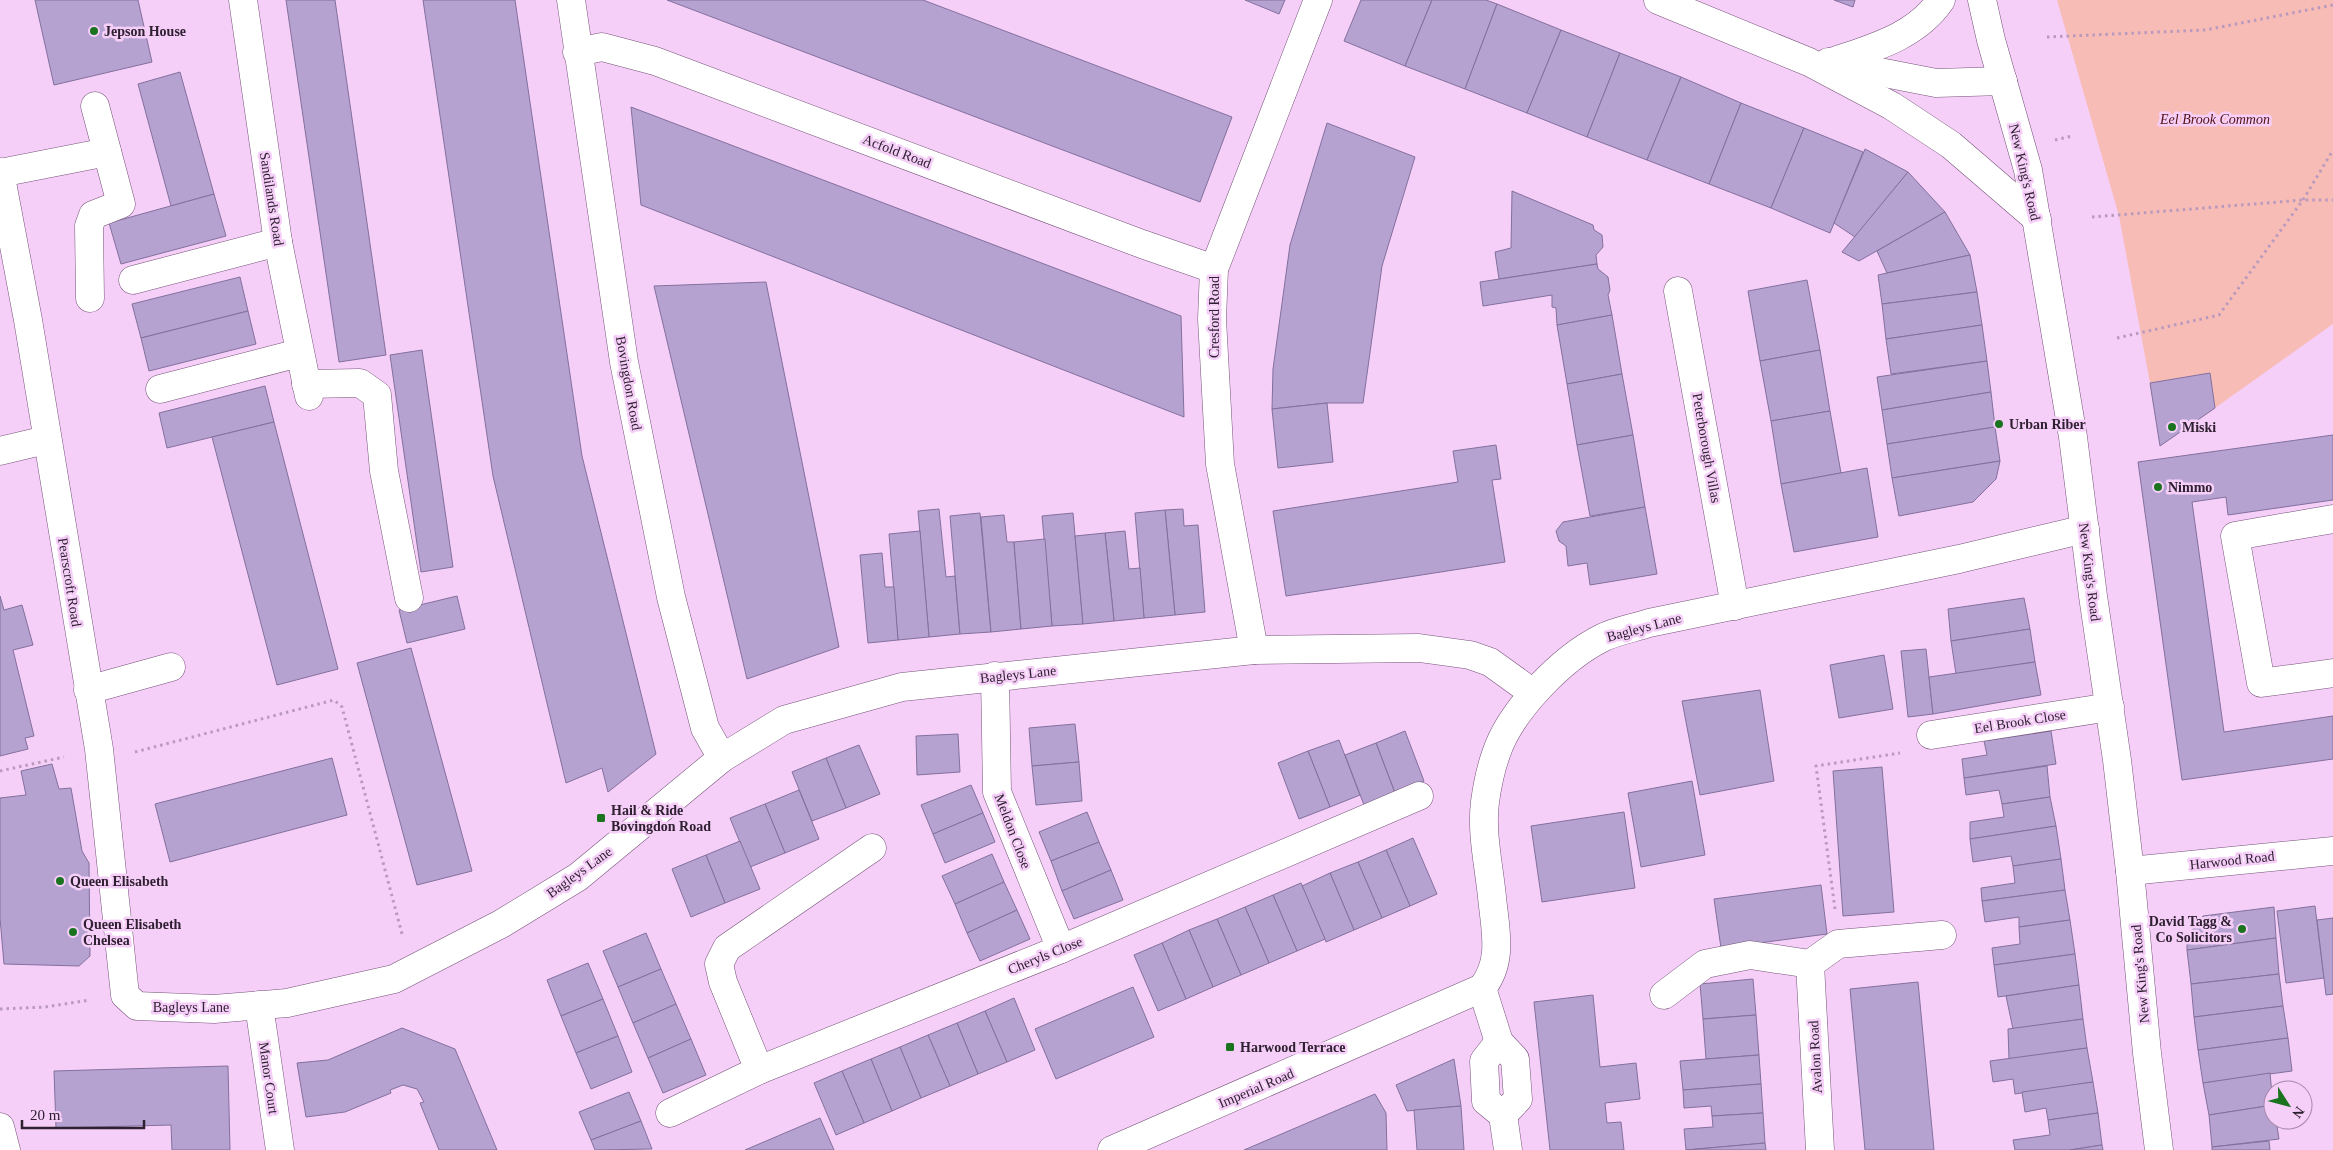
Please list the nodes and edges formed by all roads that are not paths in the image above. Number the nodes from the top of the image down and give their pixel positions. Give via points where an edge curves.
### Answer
1 (243, 0) edge
2 (571, 0) edge
3 (1318, 0) edge
4 (1658, 0) edge
5 (1941, 0) edge
6 (1982, 0) edge
7 (577, 52) junction
8 (1820, 62) junction
9 (2002, 81) junction
10 (95, 106) dead end
11 (106, 152) junction
12 (0, 173) edge
13 (2037, 219) junction
14 (278, 242) junction
15 (1214, 269) junction
16 (133, 280) dead end
17 (1678, 290) dead end
18 (90, 298) dead end
19 (300, 353) junction
20 (160, 389) dead end
21 (46, 440) junction
22 (0, 451) edge
23 (2333, 519) edge
24 (2085, 529) junction
25 (409, 598) dead end
26 (1735, 606) junction
27 (1254, 650) junction
28 (171, 667) dead end
29 (2333, 673) edge
30 (995, 676) junction
31 (88, 690) junction
32 (1534, 693) junction
33 (2110, 707) junction
34 (1931, 735) road end
35 (722, 758) junction
36 (1419, 796) dead end
37 (872, 848) dead end
38 (2333, 851) edge
39 (2130, 871) junction
40 (1942, 935) dead end
41 (1060, 949) junction
42 (1810, 964) junction
43 (1482, 988) junction
44 (126, 995) joint
45 (1664, 995) dead end
46 (259, 1006) junction
47 (759, 1070) junction
48 (670, 1113) dead end
49 (0, 1127) edge
50 (6, 1150) edge
51 (280, 1150) edge
52 (1112, 1150) edge
53 (1508, 1150) edge
54 (1820, 1150) edge
55 (2159, 1150) edge

1 - 14 street, Sandilands Road
2 - 7 street, Bovingdon Road
3 - 15 street, Cresford Road
4 - 8 street
5 - 8 street via 1910,30 1893,41
6 - 9 street, New King's Road
7 - 15 street, Acfold Road via 602,47 655,61
7 - 35 street, Bovingdon Road via 624,362 671,597 705,728
8 - 9 street via 1936,83
8 - 13 street via 1951,145
9 - 13 street, New King's Road via 2028,170
10 - 11 street
11 - 12 street
11 - 18 street via 121,204 93,214 89,226
12 - 21 street, Pearscroft Road via 28,320
13 - 24 street, New King's Road
14 - 16 street
14 - 19 street, Sandilands Road
15 - 27 street, Cresford Road via 1212,319 1220,464
17 - 26 street, Peterborough Villas
19 - 20 street
19 - 25 street, Sandilands Road via 307,390 360,383 377,395 384,471
21 - 22 street
21 - 31 street, Pearscroft Road
23 - 29 street via 2235,536 2261,683
24 - 26 street, Bagleys Lane
24 - 33 street, New King's Road
26 - 32 street, Bagleys Lane via 1649,623 1602,638 1563,662
27 - 30 street, Bagleys Lane
27 - 32 street, Bagleys Lane via 1419,648 1470,655 1490,662
28 - 31 street
30 - 35 street, Bagleys Lane via 902,687 784,720
30 - 41 street, Meldon Close via 997,792
31 - 44 street, Pearscroft Road via 100,755
32 - 43 street via 1508,729 1496,753 1485,803 1498,953 1490,979
33 - 34 street, Eel Brook Close
33 - 39 street, New King's Road
35 - 46 street, Bagleys Lane via 578,877 501,924 394,979 287,1004
36 - 41 street, Cheryls Close
37 - 47 street via 727,948 719,964 723,982
38 - 39 street, Harwood Road
39 - 55 street, New King's Road
40 - 42 street via 1838,944
41 - 47 street, Cheryls Close
42 - 45 street via 1750,955 1705,964
42 - 54 street, Avalon Road
43 - 52 street, Imperial Road
43 - 53 street via 1499,1042 1484,1061 1486,1101 1503,1115
44 - 46 street, Bagleys Lane via 137,1006 214,1009
46 - 51 street, Manor Court
47 - 48 street, Cheryls Close
49 - 50 street

